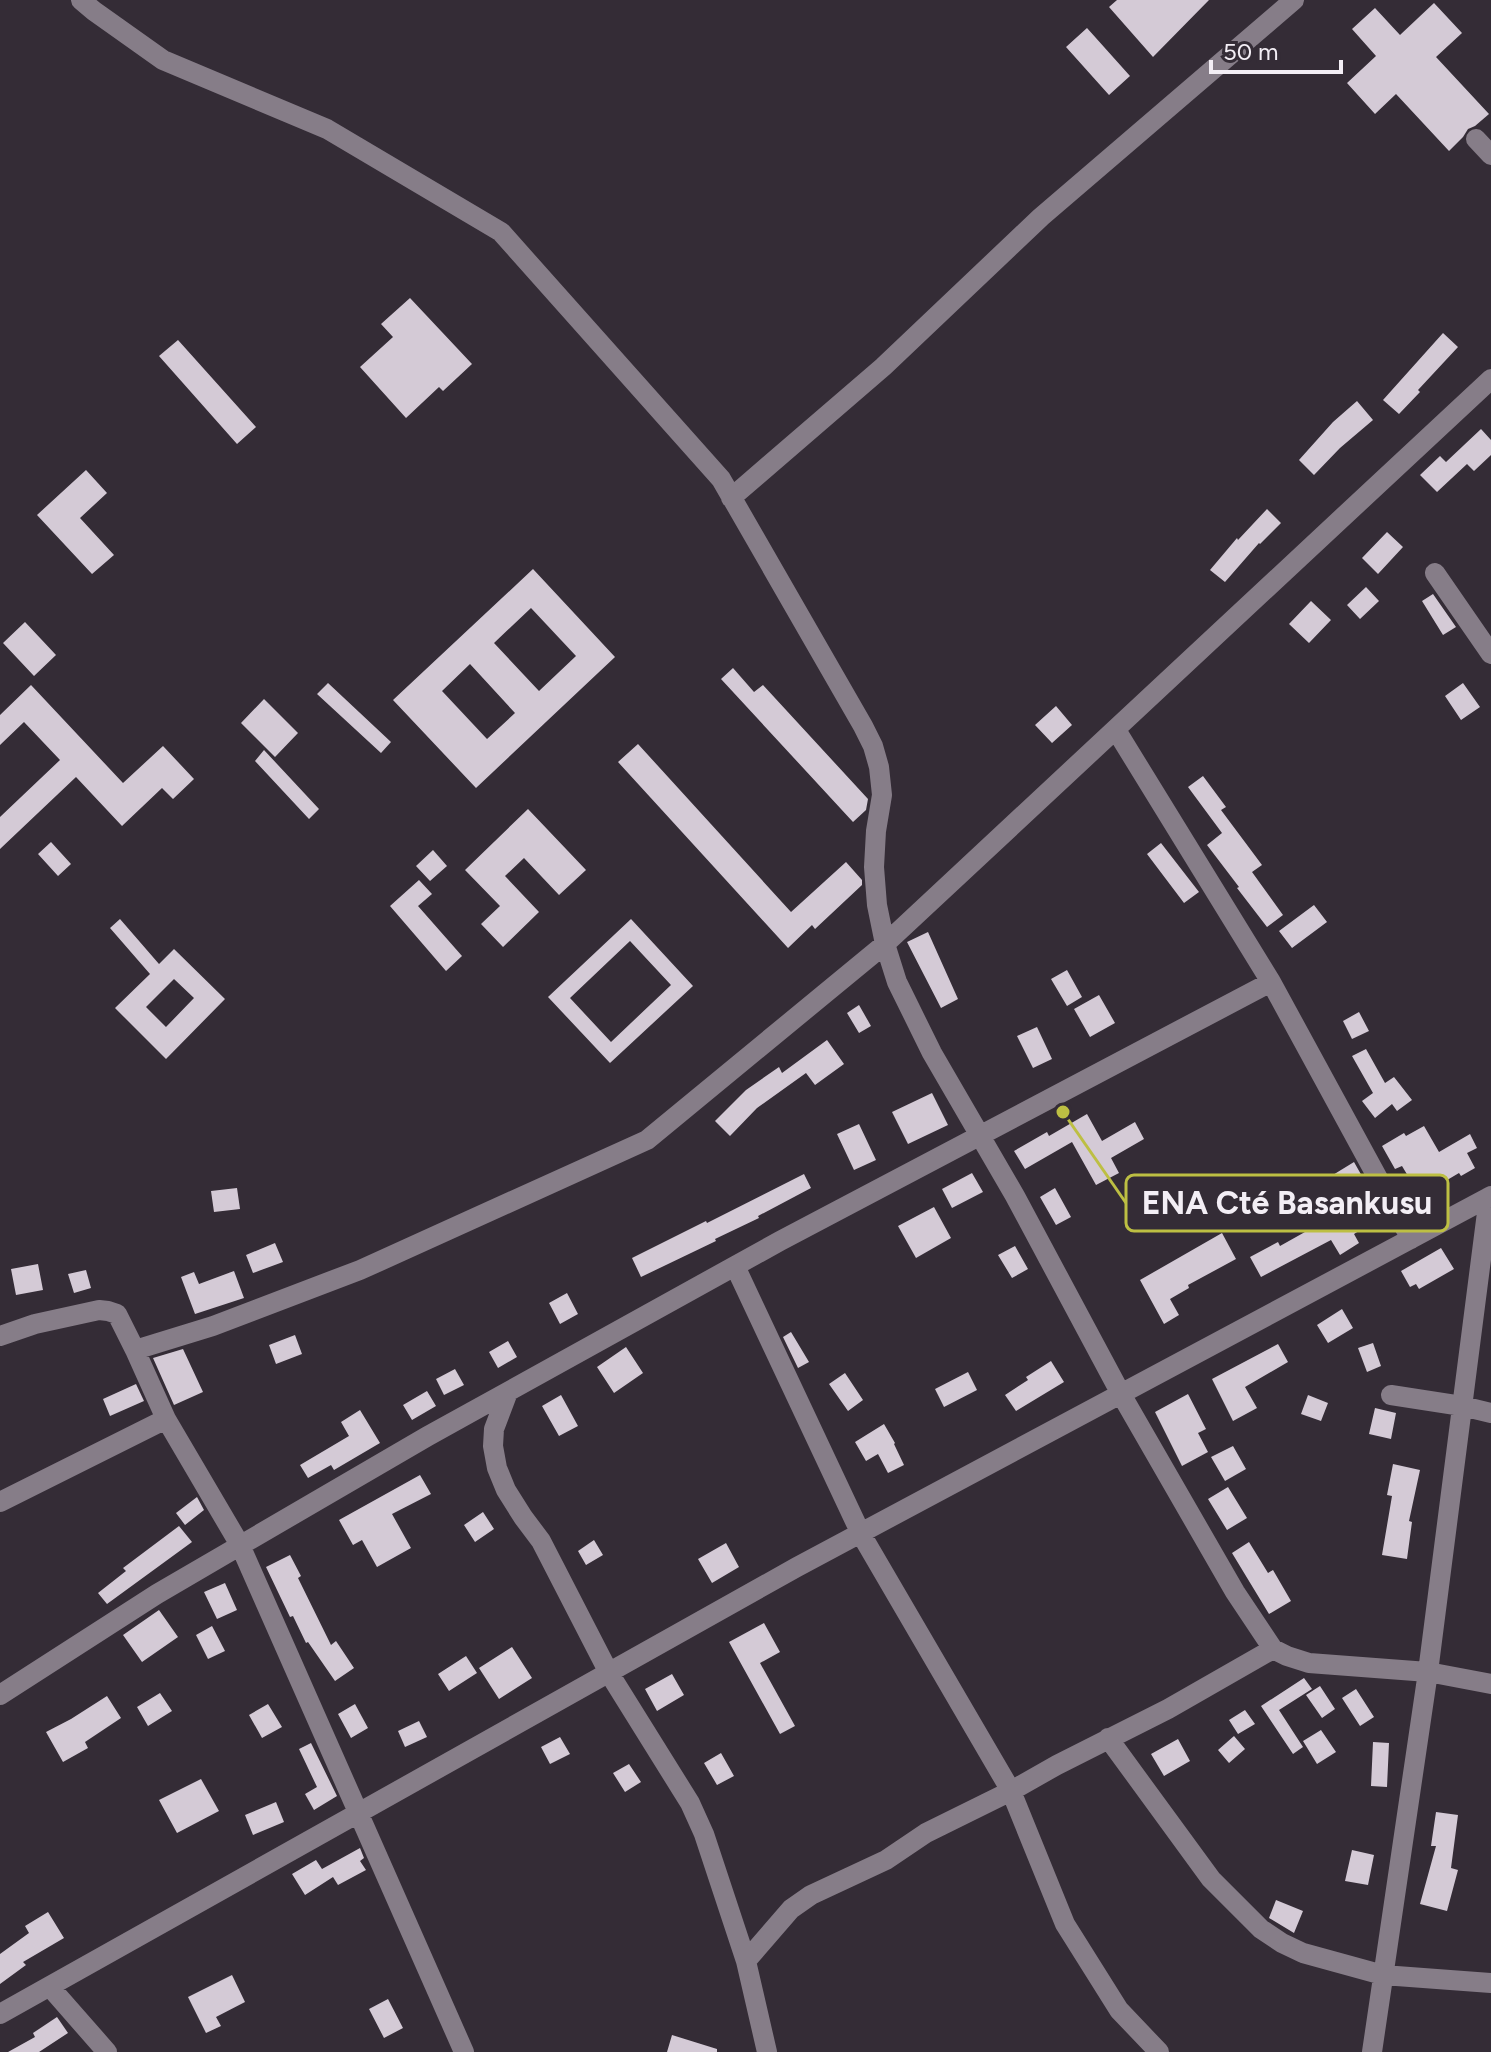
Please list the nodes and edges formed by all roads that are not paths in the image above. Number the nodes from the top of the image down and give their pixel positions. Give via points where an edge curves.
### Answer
1 (81, 0) edge
2 (1294, 0) edge
3 (1476, 139) dead end
4 (1491, 155) edge
5 (1491, 379) edge
6 (731, 498) junction
7 (1435, 573) dead end
8 (1491, 654) edge
9 (1116, 730) junction
10 (885, 944) junction
11 (1271, 982) junction
12 (979, 1134) junction
13 (1490, 1196) edge
14 (1411, 1239) junction
15 (735, 1266) junction
16 (0, 1336) edge
17 (135, 1350) junction
18 (508, 1392) junction
19 (1121, 1394) junction
20 (1391, 1395) dead end
21 (1462, 1406) junction
22 (1491, 1413) edge
23 (166, 1419) junction
24 (0, 1502) edge
25 (861, 1534) junction
26 (240, 1545) junction
27 (1273, 1649) junction
28 (1428, 1672) junction
29 (609, 1673) junction
30 (1491, 1684) edge
31 (0, 1695) edge
32 (1108, 1738) junction
33 (1011, 1791) junction
34 (359, 1813) junction
35 (746, 1961) junction
36 (1383, 1975) junction
37 (1491, 1983) edge
38 (50, 1987) junction
39 (0, 2014) edge
40 (107, 2052) edge
41 (464, 2052) edge
42 (767, 2052) edge
43 (1159, 2052) edge
44 (1372, 2052) edge

1 - 6 street via 163,60 327,129 501,232 721,479
2 - 6 street via 1041,217 883,367
3 - 4 street
5 - 9 street
6 - 10 street via 873,746 882,795 874,867
7 - 8 street
9 - 10 street
9 - 11 street
10 - 12 street via 897,982 932,1053
10 - 17 street via 647,1140 360,1270
11 - 12 street
11 - 14 street
12 - 15 street
12 - 19 street
13 - 14 street
13 - 21 street
14 - 19 street
15 - 18 street
15 - 25 street
16 - 17 street via 99,1310 117,1314
17 - 23 street
18 - 26 street
18 - 29 street via 494,1429 497,1468
19 - 25 street
19 - 27 street
20 - 21 street
21 - 22 street
21 - 28 street
23 - 24 street
23 - 26 street
25 - 29 street
25 - 33 street
26 - 31 street
26 - 34 street
27 - 28 street via 1309,1663
27 - 32 street
28 - 30 street
28 - 36 street
29 - 34 street
29 - 35 street via 690,1803
32 - 33 street
32 - 36 street via 1211,1879 1261,1929 1303,1953
33 - 35 street via 811,1895 791,1909
33 - 43 street via 1065,1924 1119,2010
34 - 38 street
34 - 41 street
35 - 42 street
36 - 37 street
36 - 44 street
38 - 39 street
38 - 40 street

